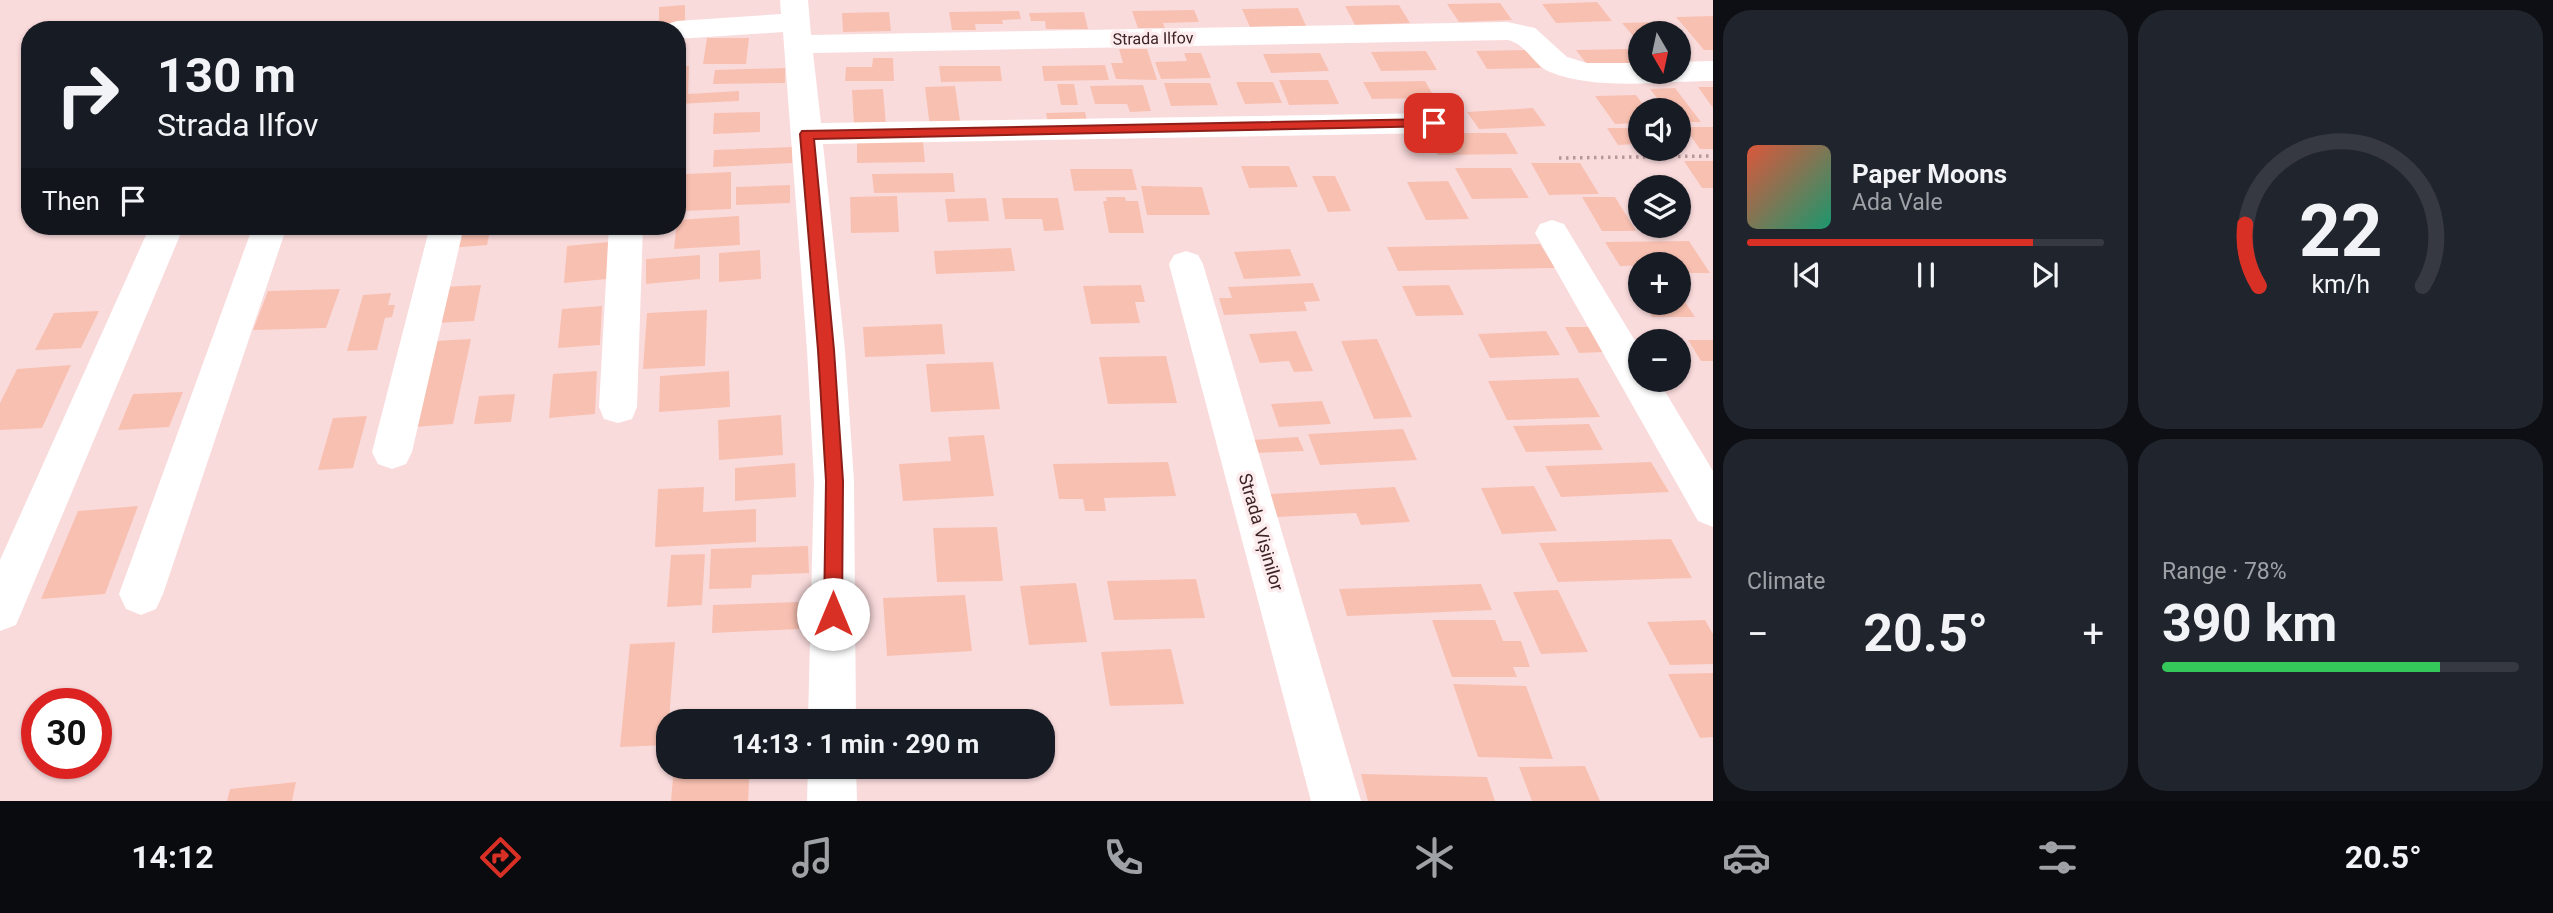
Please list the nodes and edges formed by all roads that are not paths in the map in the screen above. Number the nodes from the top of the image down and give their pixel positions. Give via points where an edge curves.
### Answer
1 (796, 22) edge
2 (686, 29) edge
3 (1713, 71) edge
4 (1434, 123) dead end
5 (807, 134) junction
6 (1552, 233) dead end
7 (163, 235) edge
8 (267, 235) edge
9 (445, 235) edge
10 (626, 235) edge
11 (1186, 264) dead end
12 (618, 407) dead end
13 (392, 452) dead end
14 (1713, 508) edge
15 (141, 594) dead end
16 (0, 610) edge
17 (832, 709) edge
18 (832, 779) edge
19 (832, 801) edge
20 (1336, 801) edge

1 - 2 street, Strada Ilfov
1 - 3 street, Strada Ilfov via 1507,31 1525,34 1570,71
1 - 5 street
4 - 5 street
5 - 17 street via 834,481
6 - 14 street
7 - 16 street
8 - 15 street
9 - 13 street
10 - 12 street
11 - 20 street, Strada Vișinilor
18 - 19 street

